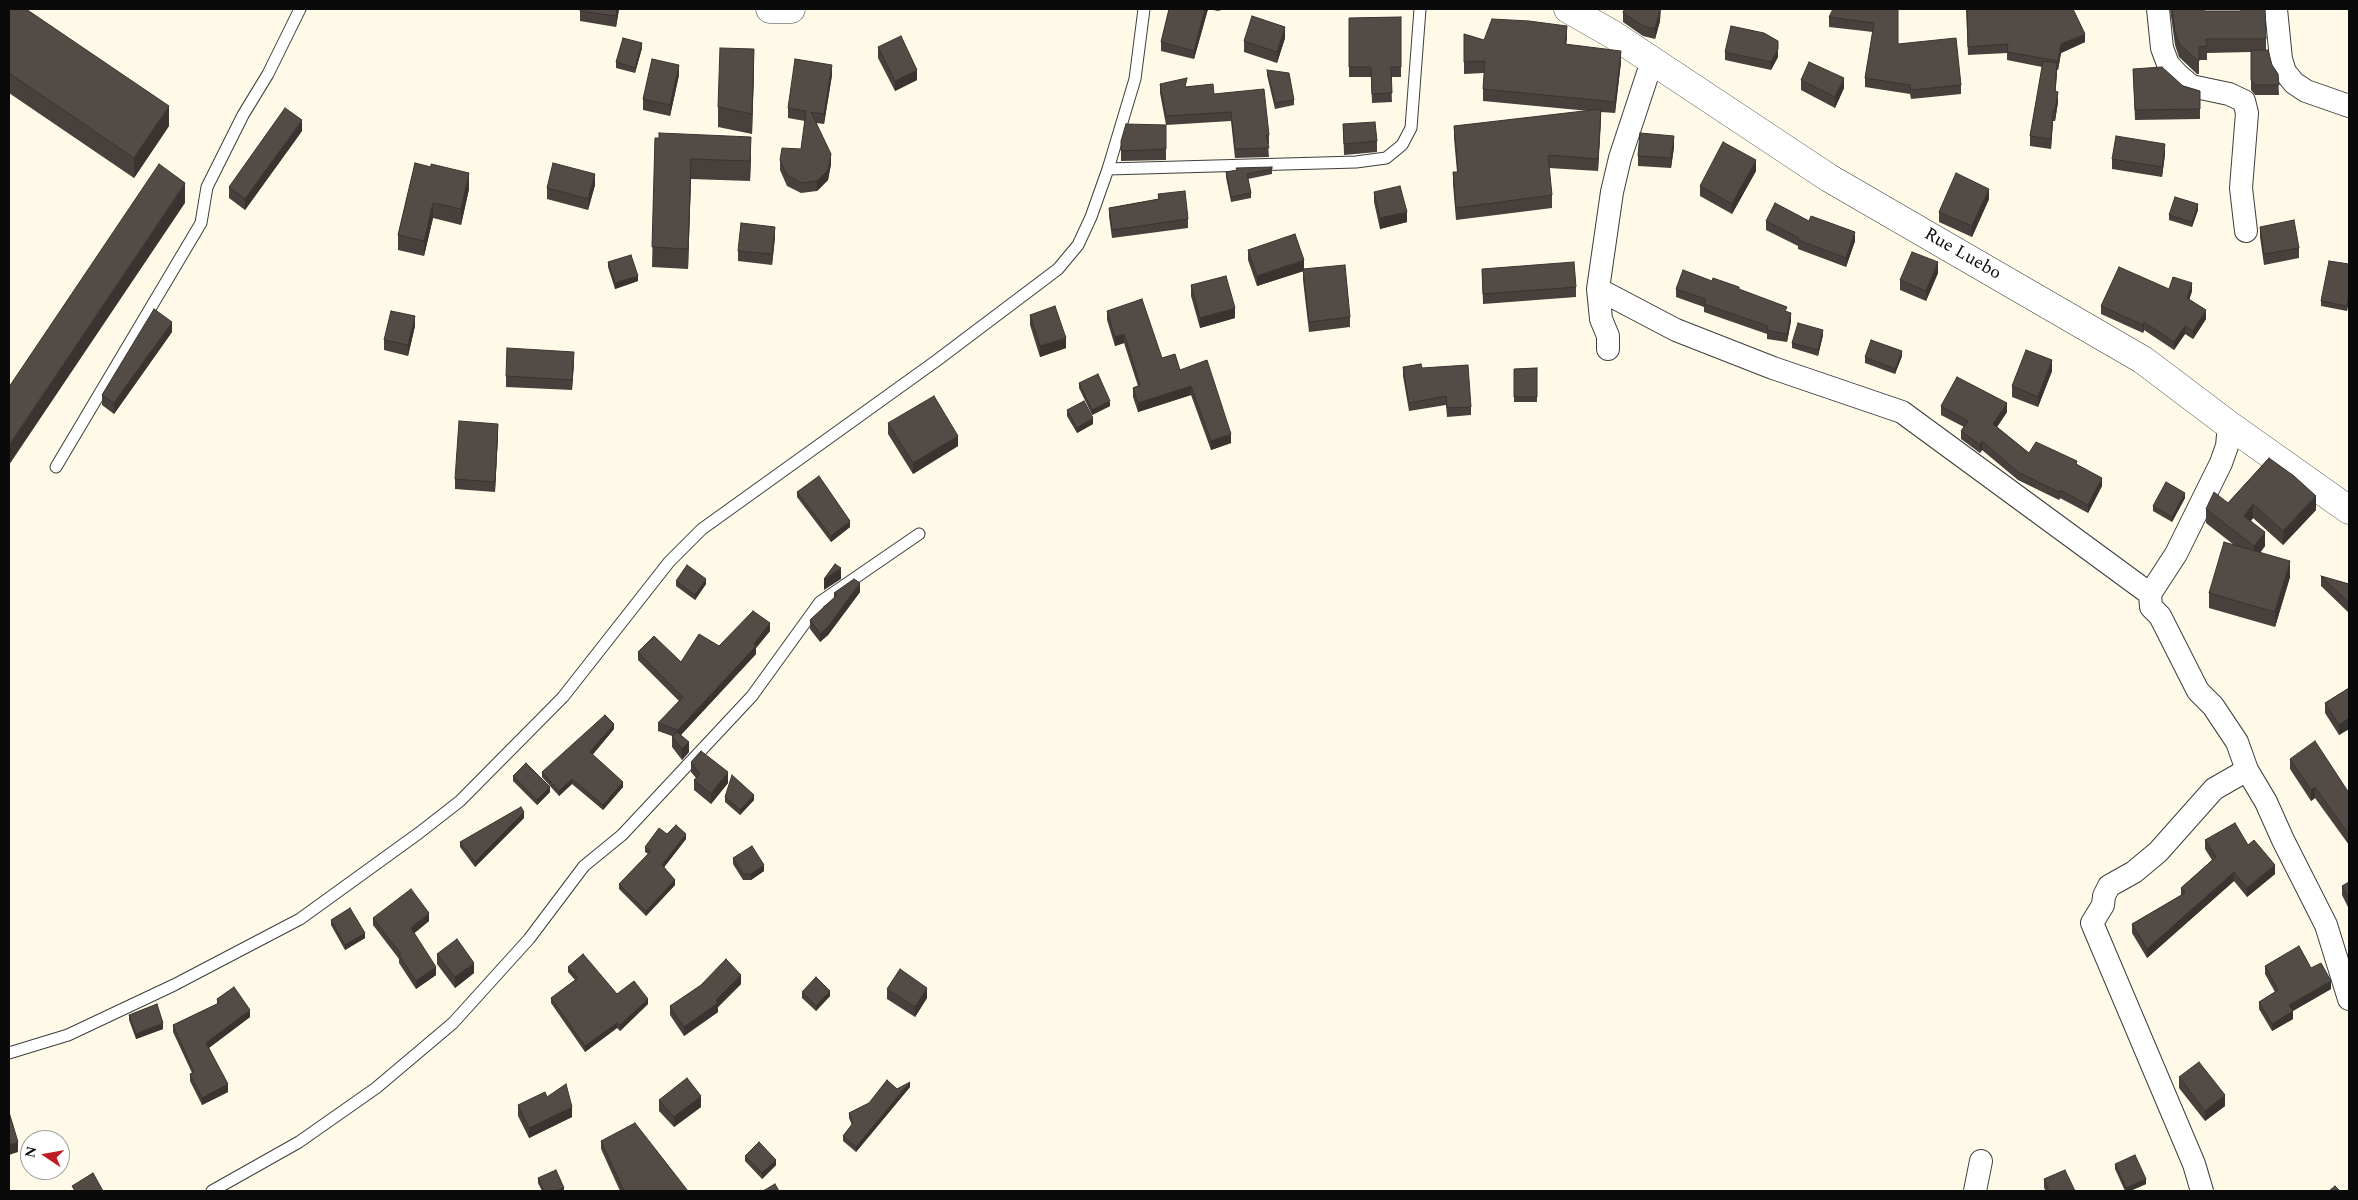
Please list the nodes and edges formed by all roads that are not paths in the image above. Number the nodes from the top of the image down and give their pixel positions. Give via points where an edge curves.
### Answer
1 (300, 9) edge
2 (770, 9) edge
3 (791, 9) edge
4 (1144, 9) edge
5 (1420, 9) edge
6 (1571, 9) edge
7 (2158, 9) edge
8 (2276, 9) edge
9 (1652, 62) junction
10 (2349, 106) edge
11 (1108, 169) junction
12 (2246, 231) dead end
13 (1598, 289) junction
14 (1608, 348) dead end
15 (2230, 425) junction
16 (56, 467) dead end
17 (2349, 510) edge
18 (919, 534) dead end
19 (2150, 594) junction
20 (2247, 770) junction
21 (2349, 999) edge
22 (9, 1053) edge
23 (1981, 1161) dead end
24 (212, 1191) edge
25 (1975, 1191) edge
26 (2202, 1191) edge

1 - 16 lane via 207,187 200,223
2 - 3 street
4 - 11 lane via 1135,78
5 - 11 lane via 1411,128 1402,145 1386,158 1356,162
6 - 9 street, Rue Luebo
7 - 12 street via 2162,48 2168,64 2191,86 2229,94 2244,102 2247,113 2241,188
8 - 10 street via 2281,59 2294,84
9 - 13 street via 1620,158
9 - 15 street, Rue Luebo via 1829,178 2143,360
11 - 22 lane via 1078,245 1058,269 702,529 669,562 563,697 460,801 300,919 174,985 68,1035
13 - 14 street
13 - 19 street via 1676,330 1772,368 1902,412
15 - 17 street, Rue Luebo
15 - 19 street via 2227,446 2218,468 2176,554
18 - 24 lane via 820,602 752,696 622,835 584,866 529,938 453,1023 376,1088 299,1142
19 - 20 street via 2151,607 2160,616 2198,691 2237,742
20 - 21 street via 2326,925
20 - 26 street via 2214,789 2158,852 2110,886 2092,923 2194,1164
23 - 25 street

